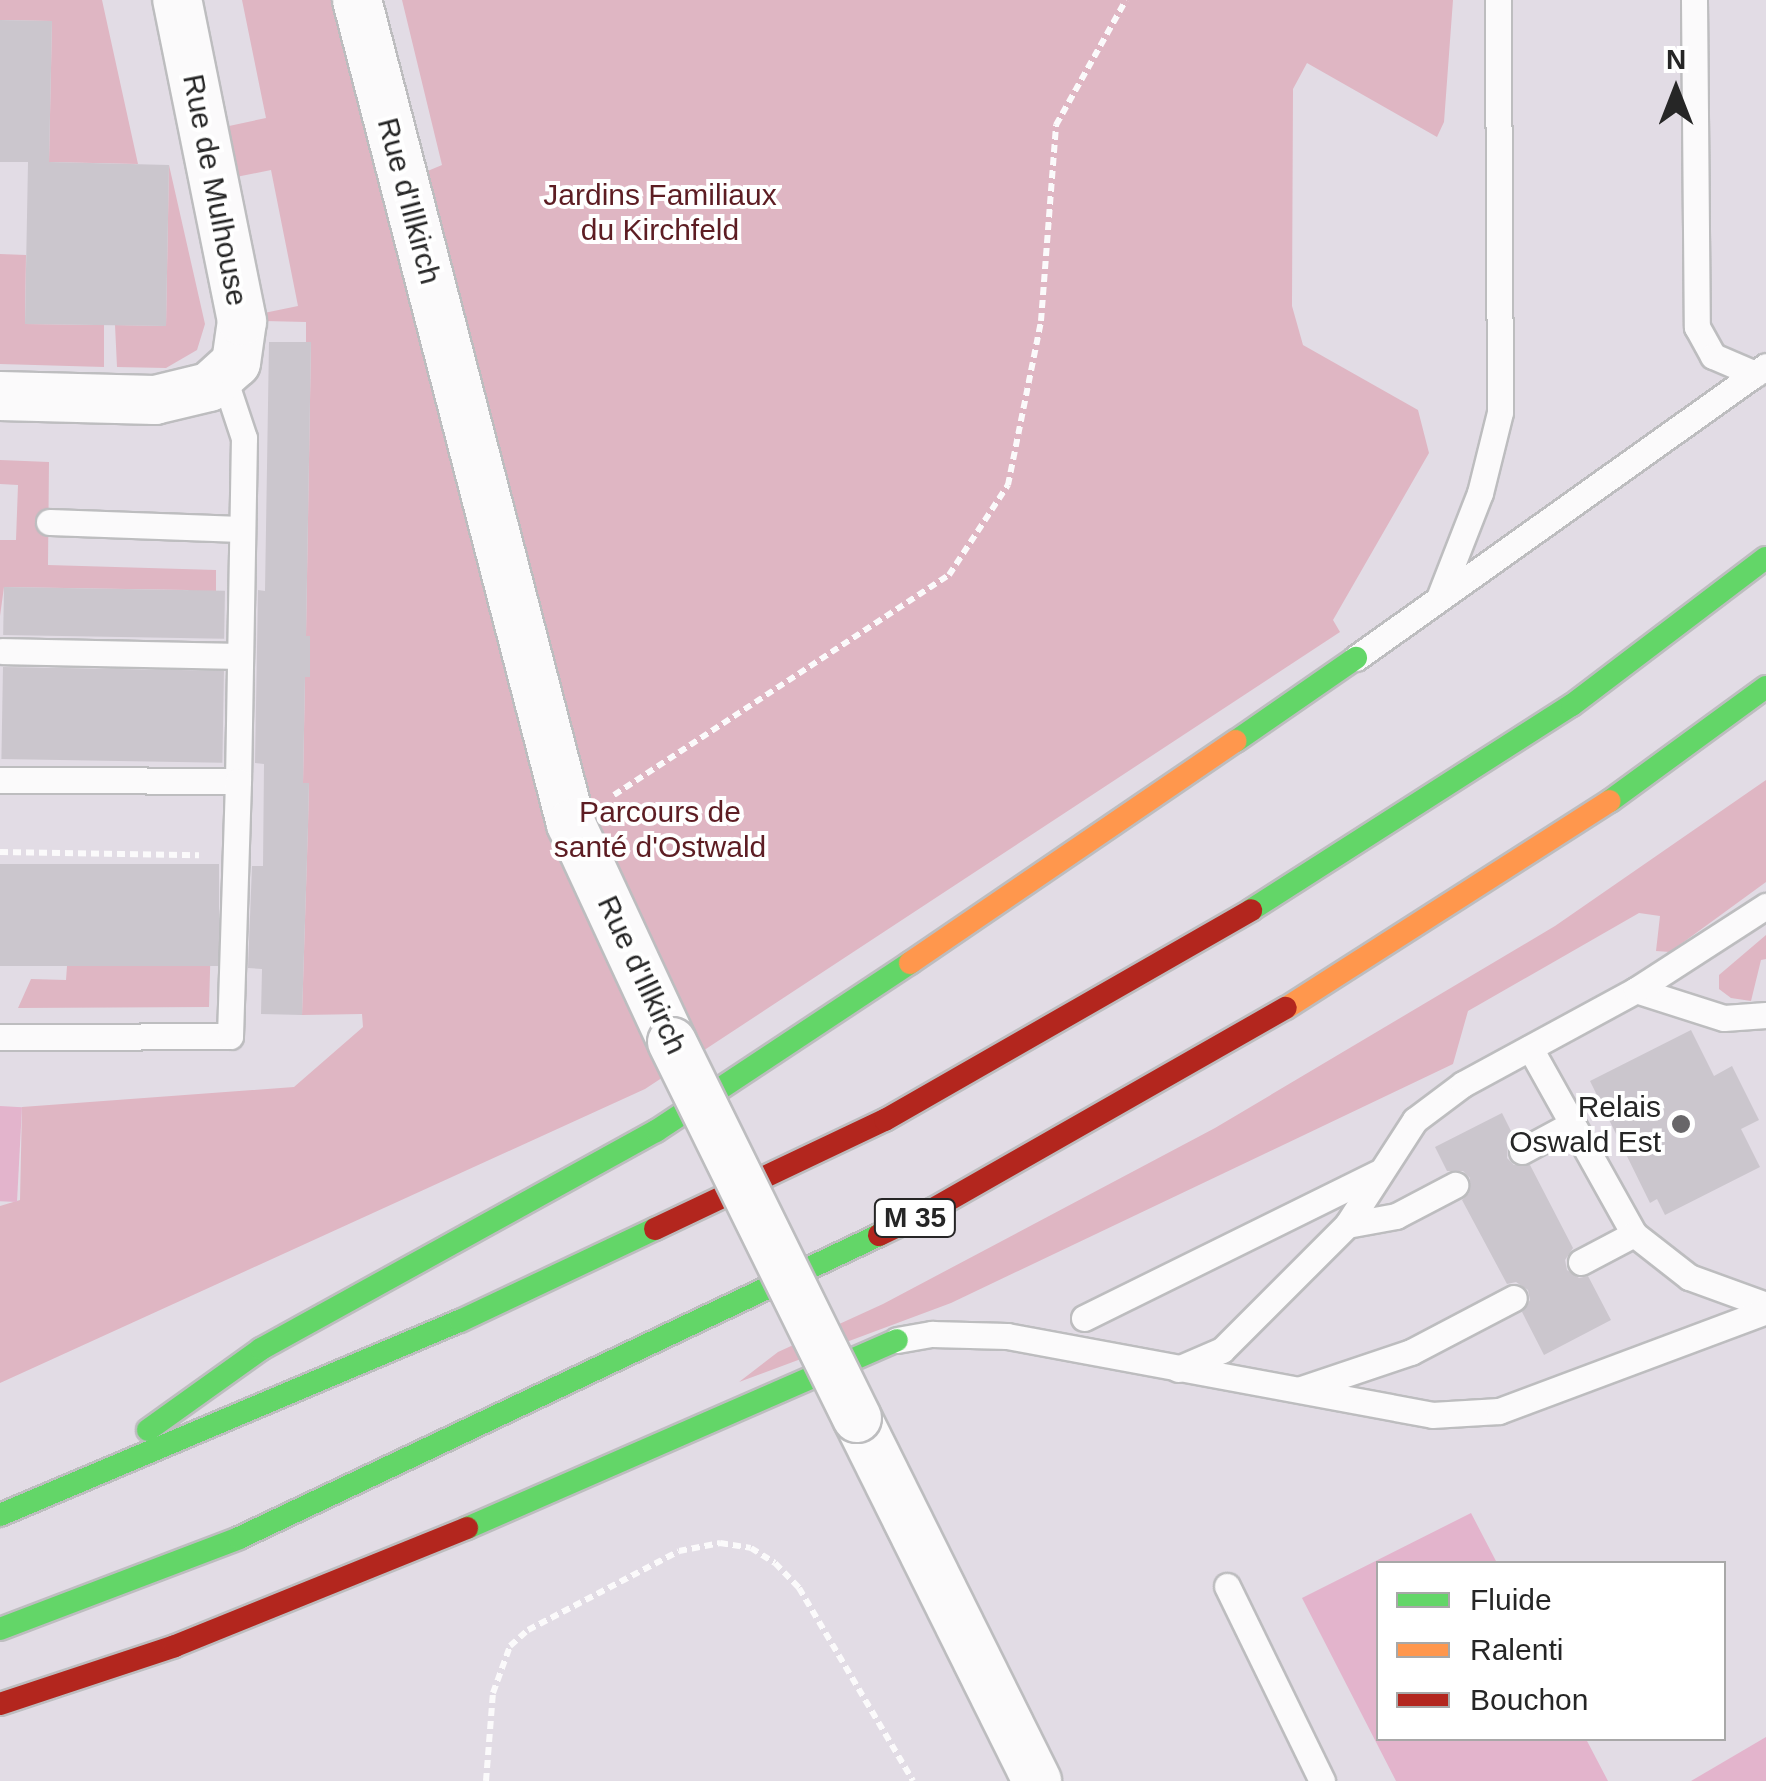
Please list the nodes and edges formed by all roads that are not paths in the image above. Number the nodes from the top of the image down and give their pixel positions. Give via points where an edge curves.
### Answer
1 (177, 0) edge
2 (357, 0) edge
3 (1498, 0) edge
4 (1694, 0) edge
5 (1760, 370) edge
6 (222, 376) junction
7 (0, 396) edge
8 (50, 522) dead end
9 (242, 529) junction
10 (1766, 558) edge
11 (1439, 598) junction
12 (2, 651) edge
13 (240, 656) junction
14 (1356, 658) joint
15 (1766, 687) edge
16 (0, 780) edge
17 (238, 781) junction
18 (1766, 906) edge
19 (1636, 990) junction
20 (1766, 1016) edge
21 (0, 1037) edge
22 (1530, 1048) junction
23 (1572, 1124) junction
24 (1522, 1151) dead end
25 (1378, 1173) junction
26 (1455, 1185) dead end
27 (1347, 1225) junction
28 (1634, 1234) junction
29 (1581, 1262) dead end
30 (1514, 1298) dead end
31 (1766, 1308) edge
32 (1084, 1318) dead end
33 (898, 1340) joint
34 (1178, 1369) junction
35 (1296, 1391) junction
36 (60, 1493) junction
37 (0, 1515) edge
38 (1226, 1586) dead end
39 (0, 1629) edge
40 (0, 1704) edge
41 (1037, 1781) edge
42 (1322, 1781) edge

1 - 6 street, Rue de Mulhouse via 242,321 236,363
2 - 41 street, Rue d'Illkirch, bridge via 571,824
3 - 11 lane via 1500,412 1480,493
4 - 5 lane via 1697,327 1713,356
5 - 11 lane
6 - 7 street via 209,388 155,400
6 - 9 lane via 244,438
8 - 9 lane
9 - 13 lane
10 - 36 highway via 1572,705 1358,842 886,1120 460,1321
11 - 14 lane
12 - 13 lane
13 - 17 lane
14 - 36 highway via 656,1131 261,1349
15 - 39 highway, M 35 via 1624,793 1288,1008 933,1210 239,1538
16 - 17 lane
17 - 21 lane via 230,1036
18 - 19 lane
19 - 20 lane via 1724,1018
19 - 22 lane
22 - 23 lane
22 - 25 lane via 1463,1084 1415,1120
23 - 24 lane
23 - 28 lane
25 - 27 lane
25 - 32 lane
26 - 27 lane via 1396,1216
27 - 34 lane via 1222,1350
28 - 29 lane
28 - 31 lane via 1689,1277
30 - 35 lane via 1411,1352
31 - 35 lane via 1499,1411 1432,1415
33 - 34 lane via 1007,1336
33 - 40 highway via 390,1562 175,1646
34 - 35 lane
36 - 37 highway
38 - 42 lane

